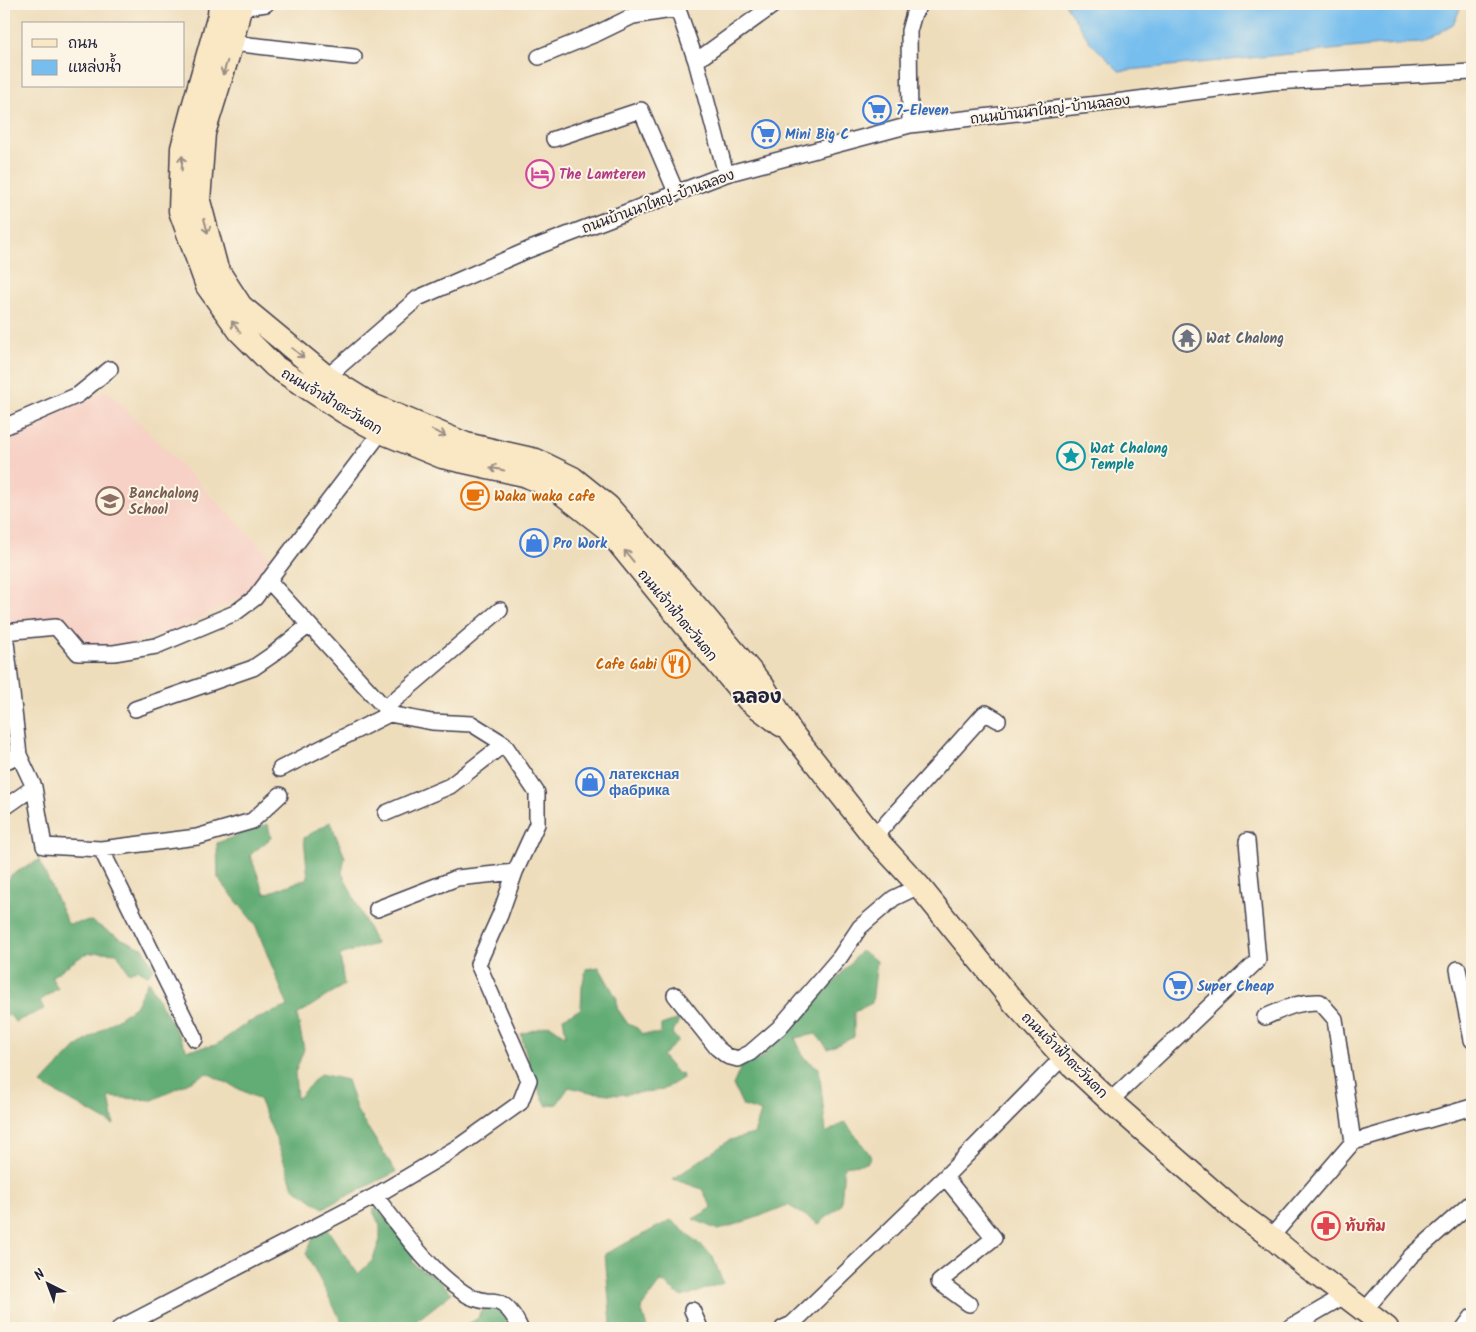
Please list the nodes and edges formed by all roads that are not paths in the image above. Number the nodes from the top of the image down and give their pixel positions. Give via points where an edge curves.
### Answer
1 (266, 4) edge
2 (775, 4) edge
3 (921, 4) edge
4 (234, 5) edge
5 (677, 6) edge
6 (232, 43) junction
7 (354, 57) dead end
8 (539, 57) dead end
9 (696, 61) junction
10 (1472, 72) edge
11 (910, 125) junction
12 (554, 139) dead end
13 (726, 174) junction
14 (676, 192) junction
15 (110, 369) dead end
16 (322, 384) junction
17 (4, 427) edge
18 (381, 432) junction
19 (268, 580) junction
20 (667, 588) junction
21 (500, 610) dead end
22 (309, 625) junction
23 (4, 632) edge
24 (135, 709) dead end
25 (387, 711) junction
26 (998, 720) dead end
27 (504, 744) junction
28 (19, 755) junction
29 (4, 762) edge
30 (280, 769) dead end
31 (34, 787) junction
32 (280, 795) dead end
33 (4, 808) edge
34 (386, 813) dead end
35 (874, 837) junction
36 (1247, 841) dead end
37 (101, 849) junction
38 (515, 872) junction
39 (919, 886) junction
40 (377, 909) dead end
41 (1458, 969) dead end
42 (675, 995) dead end
43 (1264, 1017) dead end
44 (195, 1039) dead end
45 (1472, 1040) edge
46 (1063, 1057) junction
47 (1110, 1101) junction
48 (1472, 1106) edge
49 (1353, 1142) junction
50 (945, 1177) junction
51 (375, 1196) junction
52 (1472, 1202) edge
53 (1271, 1237) junction
54 (1344, 1296) junction
55 (969, 1304) dead end
56 (692, 1310) dead end
57 (1364, 1311) junction
58 (1472, 1318) edge
59 (120, 1328) edge
60 (520, 1328) edge
61 (700, 1328) edge
62 (784, 1328) edge
63 (1289, 1328) edge
64 (1387, 1328) edge
65 (1464, 1328) edge

1 - 4 street
2 - 9 street
3 - 11 street via 914,13 910,31
4 - 6 main road, ถนนเจ้าฟ้าตะวันตก
16 -> 4 main road, ถนนเจ้าฟ้าตะวันตก via 274,366 240,332 207,286 180,211 182,148 190,114 219,15
5 - 8 street via 634,16
5 - 9 street
6 - 7 street
6 -> 16 main road, ถนนเจ้าฟ้าตะวันตก via 204,132 199,200 218,268 242,306
9 - 13 street
10 - 11 street, ถนนบ้านนาใหญ่-บ้านฉลอง via 1272,82
11 - 13 street, ถนนบ้านนาใหญ่-บ้านฉลอง
12 - 14 street via 641,110
13 - 14 street, ถนนบ้านนาใหญ่-บ้านฉลอง
14 - 16 street, ถนนบ้านนาใหญ่-บ้านฉลอง via 528,250 418,298
15 - 17 street via 78,395
16 - 18 main road, ถนนเจ้าฟ้าตะวันตก via 344,412
16 -> 20 main road, ถนนเจ้าฟ้าตะวันตก via 466,444 536,460 573,478 608,506
18 - 19 street
20 -> 18 main road, ถนนเจ้าฟ้าตะวันตก via 606,528 556,489 524,475 442,457
19 - 22 street
19 - 23 street via 255,598 235,613 156,646 114,653 78,653 56,627
20 - 35 main road, ถนนเจ้าฟ้าตะวันตก via 694,620 764,687 792,733
21 - 25 street
22 - 24 street via 253,668
22 - 25 street
23 - 28 street
25 - 27 street via 432,722 472,724
25 - 30 street
26 - 35 street via 991,714 984,714
27 - 34 street via 450,786
27 - 38 street via 537,793 538,824
28 - 29 street
28 - 31 street
31 - 33 street
31 - 37 street via 44,846
32 - 37 street via 252,821 196,836
35 - 39 main road, ถนนเจ้าฟ้าตะวันตก
36 - 47 street via 1258,960
37 - 44 street
38 - 40 street via 457,878
38 - 51 street via 478,964 528,1080 520,1103 458,1147
39 - 42 street via 894,898 860,928 840,957 779,1028 738,1059 717,1048
39 - 46 main road, ถนนเจ้าฟ้าตะวันตก via 1014,1003
41 - 45 street
43 - 49 street via 1295,1004 1320,1002 1335,1019
46 - 47 main road, ถนนเจ้าฟ้าตะวันตก
46 - 50 street
47 - 53 main road, ถนนเจ้าฟ้าตะวันตก via 1233,1209
48 - 49 street
49 - 53 street
50 - 55 street via 994,1238 939,1282
50 - 62 street via 792,1324
51 - 59 street
51 - 60 street via 442,1276 466,1294 483,1301 498,1302
52 - 57 street via 1411,1256
53 - 54 main road, ถนนเจ้าฟ้าตะวันตก
54 - 57 main road, ถนนเจ้าฟ้าตะวันตก
54 - 63 street
56 - 61 street
57 - 64 main road, ถนนเจ้าฟ้าตะวันตก
58 - 65 street

